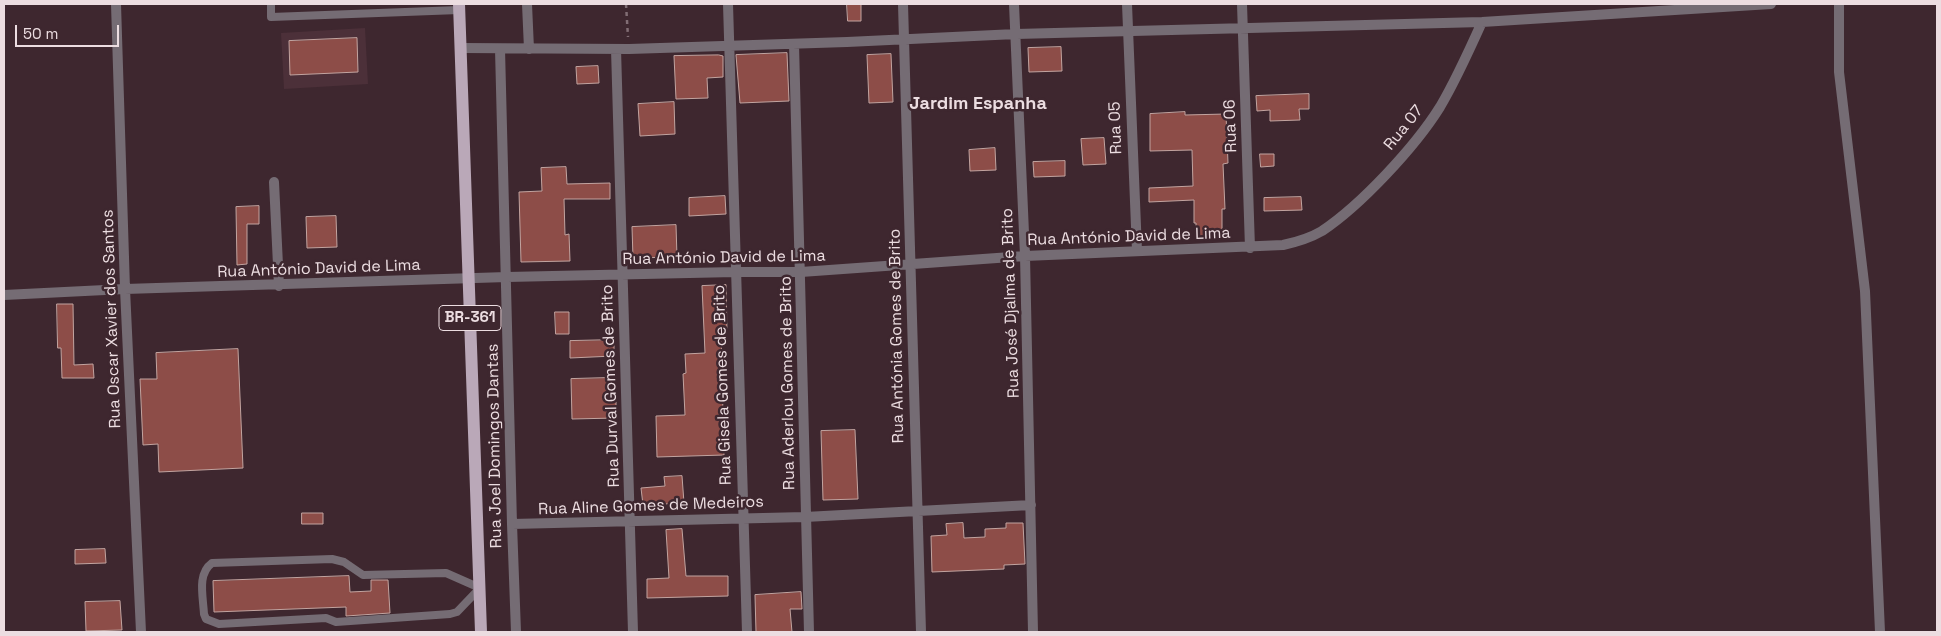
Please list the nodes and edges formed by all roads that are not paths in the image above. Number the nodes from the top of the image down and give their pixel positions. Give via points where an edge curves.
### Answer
1 (116, 4) edge
2 (271, 4) edge
3 (527, 4) edge
4 (728, 4) edge
5 (903, 4) edge
6 (1014, 4) edge
7 (1127, 4) edge
8 (1242, 4) edge
9 (1771, 4) edge
10 (1839, 4) edge
11 (459, 7) edge
12 (1482, 22) junction
13 (1243, 29) junction
14 (1127, 31) junction
15 (1016, 34) junction
16 (905, 39) junction
17 (794, 44) junction
18 (730, 46) junction
19 (461, 48) junction
20 (500, 49) junction
21 (529, 49) junction
22 (616, 49) junction
23 (274, 182) dead end
24 (1321, 231) joint
25 (1250, 248) junction
26 (1137, 251) junction
27 (1025, 256) junction
28 (911, 266) junction
29 (735, 272) junction
30 (801, 272) junction
31 (623, 276) junction
32 (506, 277) junction
33 (469, 278) junction
34 (279, 286) junction
35 (125, 289) junction
36 (4, 295) edge
37 (1031, 505) junction
38 (916, 512) junction
39 (805, 517) junction
40 (742, 518) junction
41 (630, 522) junction
42 (512, 524) junction
43 (480, 588) junction
44 (141, 632) edge
45 (481, 632) edge
46 (516, 632) edge
47 (633, 632) edge
48 (747, 632) edge
49 (809, 632) edge
50 (921, 632) edge
51 (1033, 632) edge
52 (1880, 632) edge

1 - 35 street, Rua Oscar Xavier dos Santos
2 - 11 lane via 271,17
3 - 21 street
4 - 18 street, Rua Gisela Gomes de Brito
5 - 16 street, Rua Antónia Gomes de Brito
6 - 15 street, Rua José Djalma de Brito
7 - 14 street, Rua 05
8 - 13 street, Rua 06
9 - 12 street
10 - 52 street via 1838,72 1864,291
11 - 19 main road, BR-361
12 - 13 street
12 - 24 street, Rua 07 via 1462,69 1439,109 1385,175
13 - 14 street
13 - 25 street, Rua 06
14 - 15 street
14 - 26 street, Rua 05
15 - 16 street
15 - 27 street, Rua José Djalma de Brito
16 - 17 street
16 - 28 street, Rua Antónia Gomes de Brito
17 - 18 street
17 - 30 street, Rua Aderlou Gomes de Brito
18 - 22 street
18 - 29 street, Rua Gisela Gomes de Brito
19 - 20 street
19 - 33 main road, BR-361
20 - 21 street
20 - 32 street, Rua Joel Domingos Dantas
21 - 22 street
22 - 31 street, Rua Durval Gomes de Brito
23 - 34 street
24 - 25 street, Rua António David de Lima via 1283,246
25 - 26 street, Rua António David de Lima
26 - 27 street, Rua António David de Lima
27 - 28 street, Rua António David de Lima
27 - 37 street, Rua José Djalma de Brito
28 - 30 street, Rua António David de Lima
28 - 38 street, Rua Antónia Gomes de Brito
29 - 30 street, Rua António David de Lima
29 - 31 street, Rua António David de Lima
29 - 40 street, Rua Gisela Gomes de Brito
30 - 39 street, Rua Aderlou Gomes de Brito
31 - 32 street, Rua António David de Lima
31 - 41 street, Rua Durval Gomes de Brito
32 - 33 street, Rua António David de Lima
32 - 42 street, Rua Joel Domingos Dantas
33 - 34 street, Rua António David de Lima
33 - 43 main road, BR-361
34 - 35 street, Rua António David de Lima
35 - 36 street, Rua António David de Lima
35 - 44 street, Rua Oscar Xavier dos Santos
37 - 38 street, Rua Aline Gomes de Medeiros
37 - 51 street, Rua José Djalma de Brito
38 - 39 street, Rua Aline Gomes de Medeiros
38 - 50 street, Rua Antónia Gomes de Brito
39 - 40 street, Rua Aline Gomes de Medeiros
39 - 49 street, Rua Aderlou Gomes de Brito
40 - 41 street, Rua Aline Gomes de Medeiros
40 - 48 street, Rua Gisela Gomes de Brito
41 - 42 street, Rua Aline Gomes de Medeiros
41 - 47 street, Rua Durval Gomes de Brito
42 - 46 street, Rua Joel Domingos Dantas
43 - 43 lane via 446,573 363,575 344,562 332,560 212,562 206,567 202,579 204,614 206,619 219,624 326,618 336,622 450,614 457,612
43 - 45 main road, BR-361

